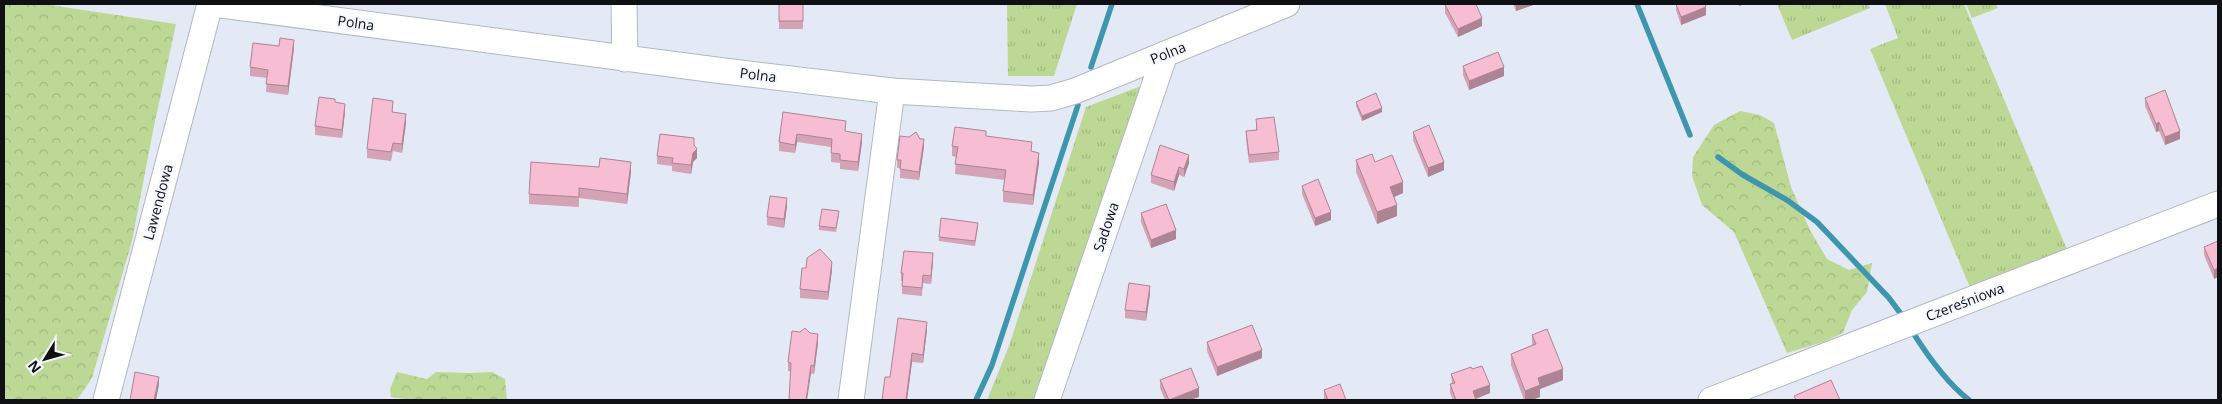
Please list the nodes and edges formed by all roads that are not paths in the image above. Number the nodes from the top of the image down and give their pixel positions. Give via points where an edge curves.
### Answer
1 (212, 4) edge
2 (624, 4) edge
3 (1286, 4) edge
4 (1165, 54) junction
5 (625, 59) junction
6 (892, 90) junction
7 (2218, 204) edge
8 (106, 400) edge
9 (851, 400) edge
10 (1047, 400) edge
11 (1711, 400) edge

1 - 5 street, Polna
1 - 8 street, Lawendowa
2 - 5 street
3 - 4 street, Polna
4 - 6 street, Polna via 1051,98
4 - 10 street, Sadowa
5 - 6 street, Polna
6 - 9 street
7 - 11 street, Czereśniowa

